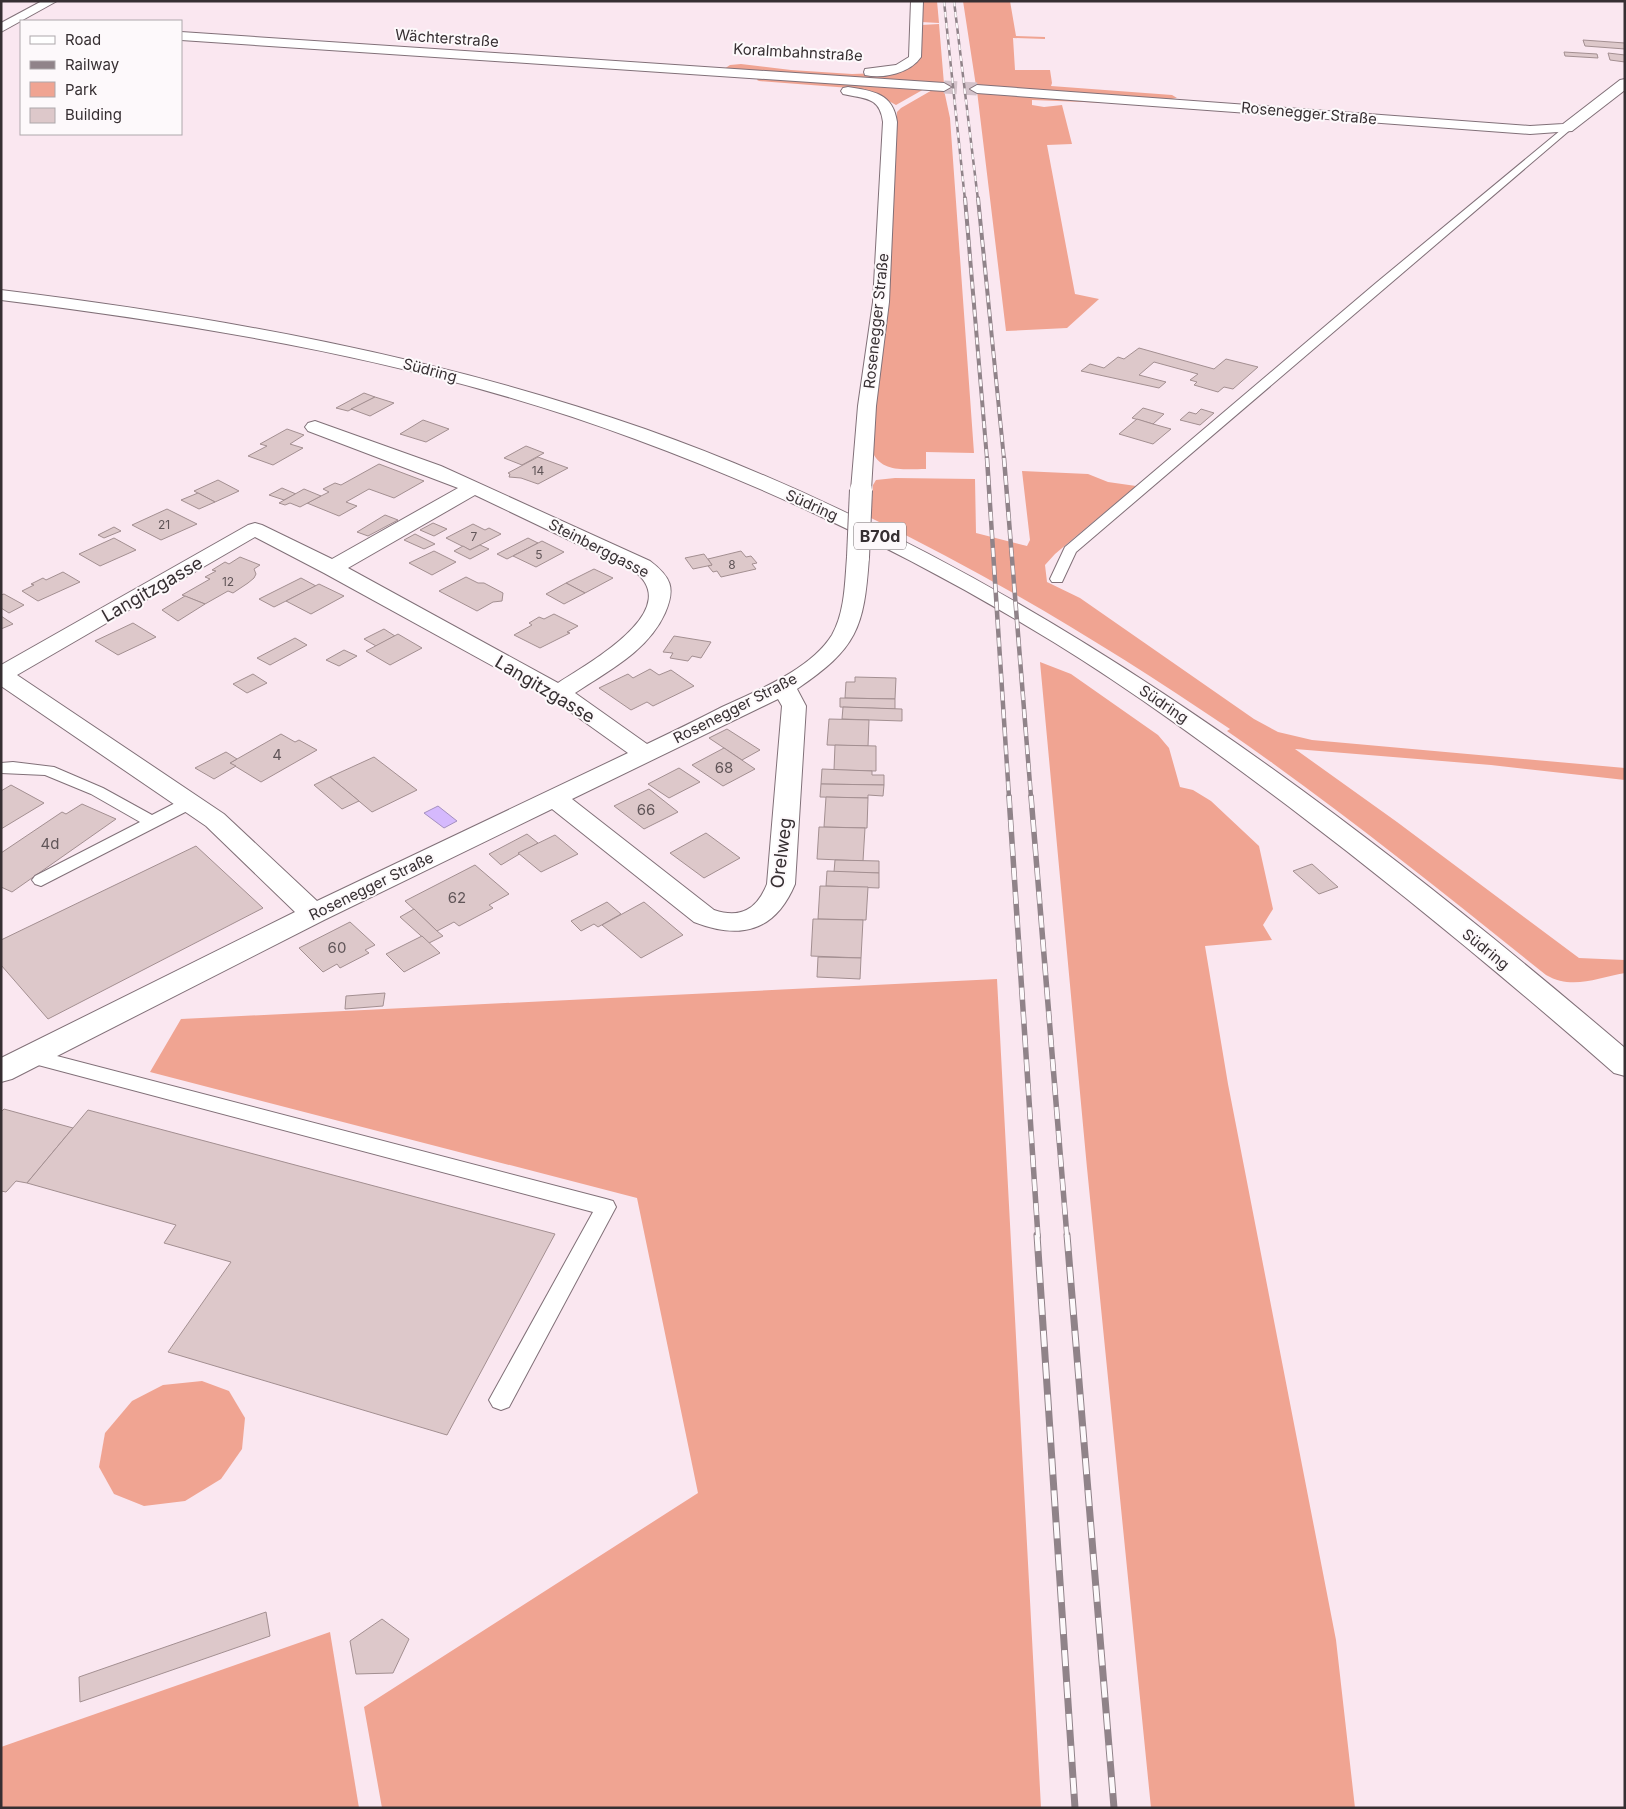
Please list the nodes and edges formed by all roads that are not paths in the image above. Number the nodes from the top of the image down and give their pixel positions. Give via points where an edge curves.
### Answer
1 (51, 1) edge
2 (917, 1) edge
3 (11, 25) edge
4 (182, 36) edge
5 (711, 72) junction
6 (1625, 83) edge
7 (944, 87) tunnel mouth
8 (976, 89) tunnel mouth
9 (1567, 128) junction
10 (1, 295) edge
11 (315, 427) dead end
12 (474, 487) junction
13 (332, 568) junction
14 (1057, 579) dead end
15 (784, 687) junction
16 (559, 693) junction
17 (644, 753) junction
18 (1, 768) edge
19 (553, 797) junction
20 (189, 803) junction
21 (152, 822) junction
22 (41, 880) dead end
23 (314, 914) junction
24 (30, 1056) junction
25 (1625, 1066) edge
26 (1, 1071) edge
27 (501, 1400) dead end

1 - 3 street
2 - 5 street, Koralmbahnstraße via 915,57 900,68 858,72 738,62 718,66
4 - 5 street, Wächterstraße
5 - 7 street
5 - 15 street, Rosenegger Straße, bridge via 710,78 724,83 859,93 880,100 889,111 881,302 867,406 853,613 839,643 810,670
6 - 9 street
8 - 9 street, Rosenegger Straße via 1485,128
9 - 14 lane via 1070,550
10 - 25 street, Südring / B70d via 228,325 423,367 539,400 641,434 840,517 1022,614 1193,723 1367,853 1548,998
11 - 12 street, Steinberggasse
12 - 13 street
12 - 16 street, Steinberggasse via 642,566 654,576 660,587 660,599 648,626 639,636 624,650
13 - 16 street, Langitzgasse
13 - 20 street, Langitzgasse via 255,529 1,675
15 - 17 street, Rosenegger Straße
15 - 19 street, Orelweg via 794,706 781,884 767,910 748,921 722,922 704,916
16 - 17 street, Langitzgasse
17 - 19 street, Rosenegger Straße
18 - 21 lane via 48,770 96,791
19 - 23 street, Rosenegger Straße
20 - 21 lane
20 - 23 street, Langitzgasse via 215,820
21 - 22 lane
23 - 24 street, Rosenegger Straße
24 - 26 street, Rosenegger Straße
24 - 27 lane via 606,1207

